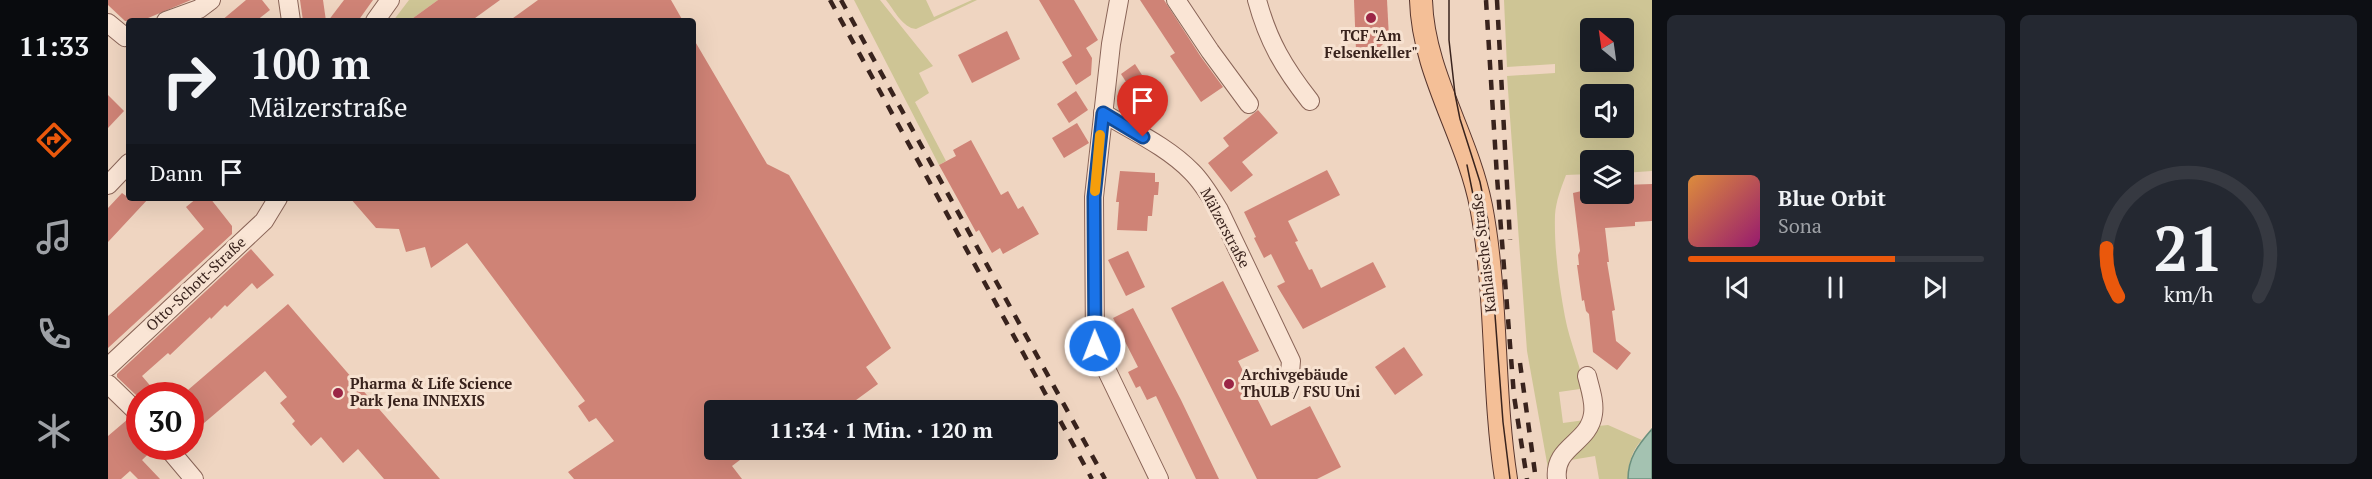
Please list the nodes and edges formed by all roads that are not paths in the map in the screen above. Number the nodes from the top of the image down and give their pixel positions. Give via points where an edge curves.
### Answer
1 (211, 0) edge
2 (288, 0) edge
3 (390, 0) edge
4 (1119, 0) edge
5 (1176, 0) edge
6 (1257, 0) edge
7 (1421, 0) edge
8 (174, 18) edge
9 (291, 18) edge
10 (377, 18) edge
11 (108, 23) edge
12 (126, 35) edge
13 (1310, 101) dead end
14 (1249, 104) dead end
15 (1103, 113) junction
16 (126, 166) edge
17 (108, 185) edge
18 (276, 201) edge
19 (108, 366) edge
20 (1587, 376) dead end
21 (108, 384) edge
22 (1289, 384) dead end
23 (126, 402) edge
24 (178, 460) edge
25 (194, 479) edge
26 (1159, 479) edge
27 (1506, 479) edge
28 (1557, 479) edge

1 - 8 street
2 - 9 street
3 - 10 street
4 - 15 street
5 - 14 street
6 - 13 street via 1264,27 1281,63
7 - 27 main road, Kahlaische Straße via 1434,71 1481,205
11 - 12 street
15 - 22 street, Mälzerstraße via 1192,171 1206,190 1291,361
15 - 26 street via 1094,197 1095,346
16 - 17 street
18 - 19 street, Otto-Schott-Straße via 264,221
20 - 28 street via 1593,407 1589,429 1561,456
21 - 23 street
24 - 25 street

